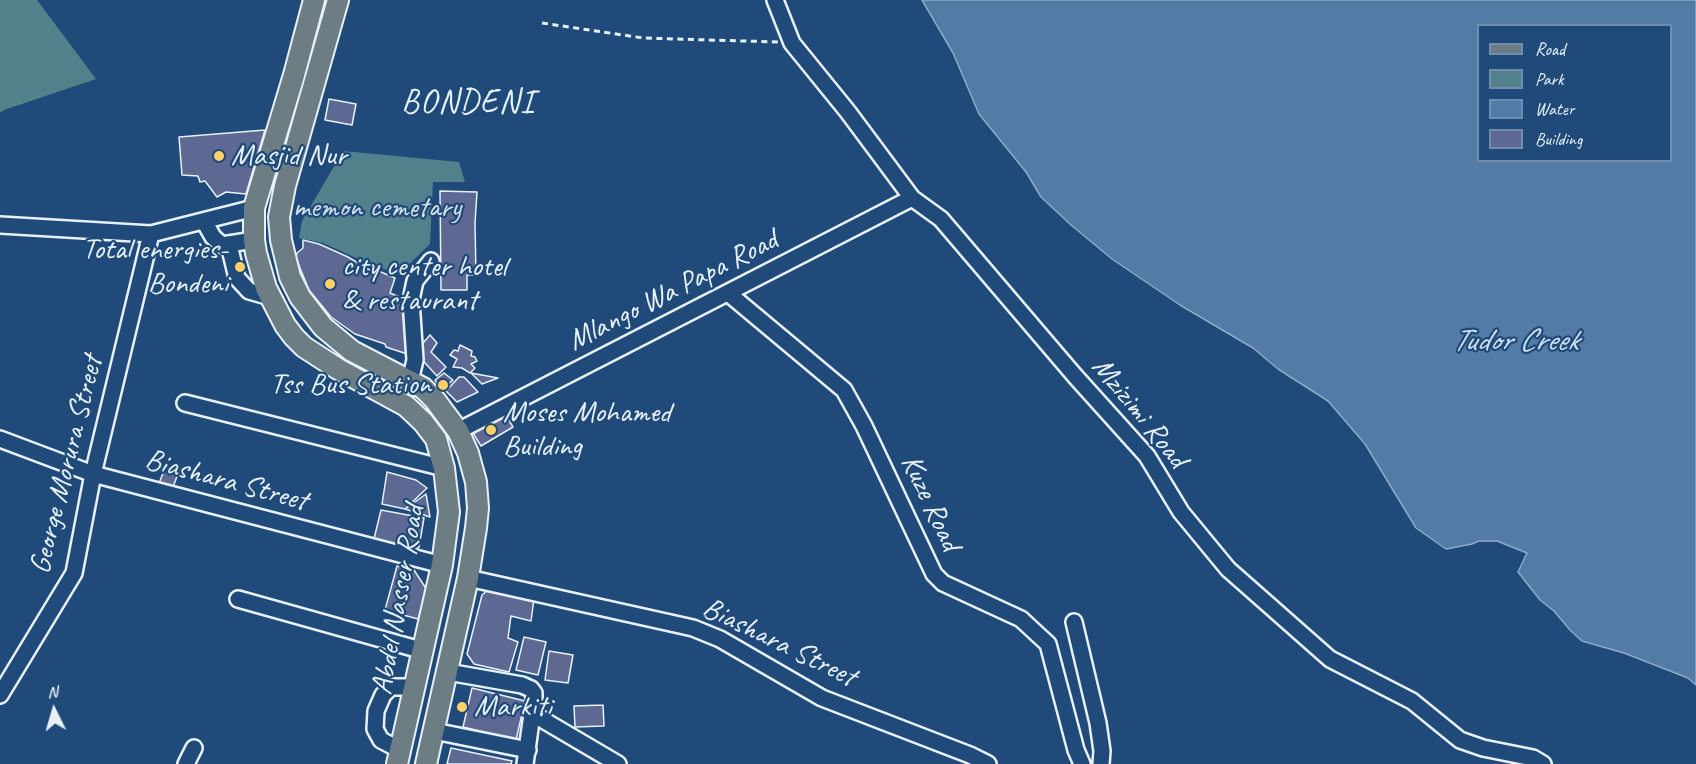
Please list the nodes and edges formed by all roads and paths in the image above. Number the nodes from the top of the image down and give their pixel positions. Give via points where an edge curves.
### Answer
1 (314, 0) edge
2 (338, 0) edge
3 (775, 0) edge
4 (542, 23) dead end
5 (792, 43) junction
6 (912, 198) junction
7 (254, 208) junction
8 (204, 222) junction
9 (0, 225) edge
10 (151, 234) junction
11 (254, 240) junction
12 (229, 245) junction
13 (431, 261) dead end
14 (728, 293) junction
15 (270, 297) junction
16 (410, 381) junction
17 (185, 403) dead end
18 (458, 431) junction
19 (0, 439) edge
20 (444, 468) junction
21 (93, 474) junction
22 (442, 565) junction
23 (468, 578) junction
24 (238, 599) dead end
25 (1074, 622) dead end
26 (424, 651) junction
27 (448, 672) junction
28 (416, 687) junction
29 (0, 695) edge
30 (533, 714) junction
31 (434, 731) junction
32 (194, 748) dead end
33 (399, 757) edge
34 (526, 757) edge
35 (186, 764) edge
36 (426, 764) edge
37 (618, 764) edge
38 (988, 764) edge
39 (1083, 764) edge
40 (1101, 764) edge
41 (1543, 764) edge

1 - 7 main road, Abdel Nasser Road
2 - 16 main road, Abdel Nasser Road via 285,186 279,217 281,240 290,277 323,327 352,351
3 - 5 street, Mzizimi Road
4 - 5 path via 643,39
5 - 6 street, Mzizimi Road
6 - 14 street, Mlango Wa Papa Road
6 - 41 street, Mzizimi Road via 941,219 1147,456 1181,512 1228,569 1330,659 1412,701 1460,740
7 - 8 street
7 - 11 main road, Abdel Nasser Road
8 - 10 street
8 - 12 street via 213,237 222,245
9 - 10 street
10 - 21 street, George Morura Street
11 - 12 street
11 - 15 main road, Abdel Nasser Road
12 - 15 street via 237,278 249,291
13 - 16 street via 415,280 411,300 415,360
14 - 18 street, Mlango Wa Papa Road
14 - 39 street, Kuze Road via 844,390 934,574 943,583 1021,619 1048,644
15 - 20 main road, Abdel Nasser Road via 285,325 304,347 406,406 423,422 436,439
16 - 18 main road, Abdel Nasser Road via 435,400
17 - 20 street
18 - 23 main road, Abdel Nasser Road via 468,453 477,495
19 - 21 street, Biashara Street
20 - 22 main road, Abdel Nasser Road via 448,512
21 - 22 street, Biashara Street
21 - 29 street, George Morura Street via 74,573
22 - 26 main road, Abdel Nasser Road
23 - 27 main road, Abdel Nasser Road
23 - 38 street, Biashara Street via 693,628 720,639 822,698
24 - 26 street
25 - 40 street via 1098,723
26 - 28 main road, Abdel Nasser Road
27 - 30 street via 527,686 534,693
27 - 31 main road, Abdel Nasser Road
28 - 33 main road, Abdel Nasser Road
28 - 33 street via 391,687 383,694 376,711 375,729
30 - 34 street
30 - 37 street
31 - 34 street
31 - 36 main road, Abdel Nasser Road
32 - 35 street

